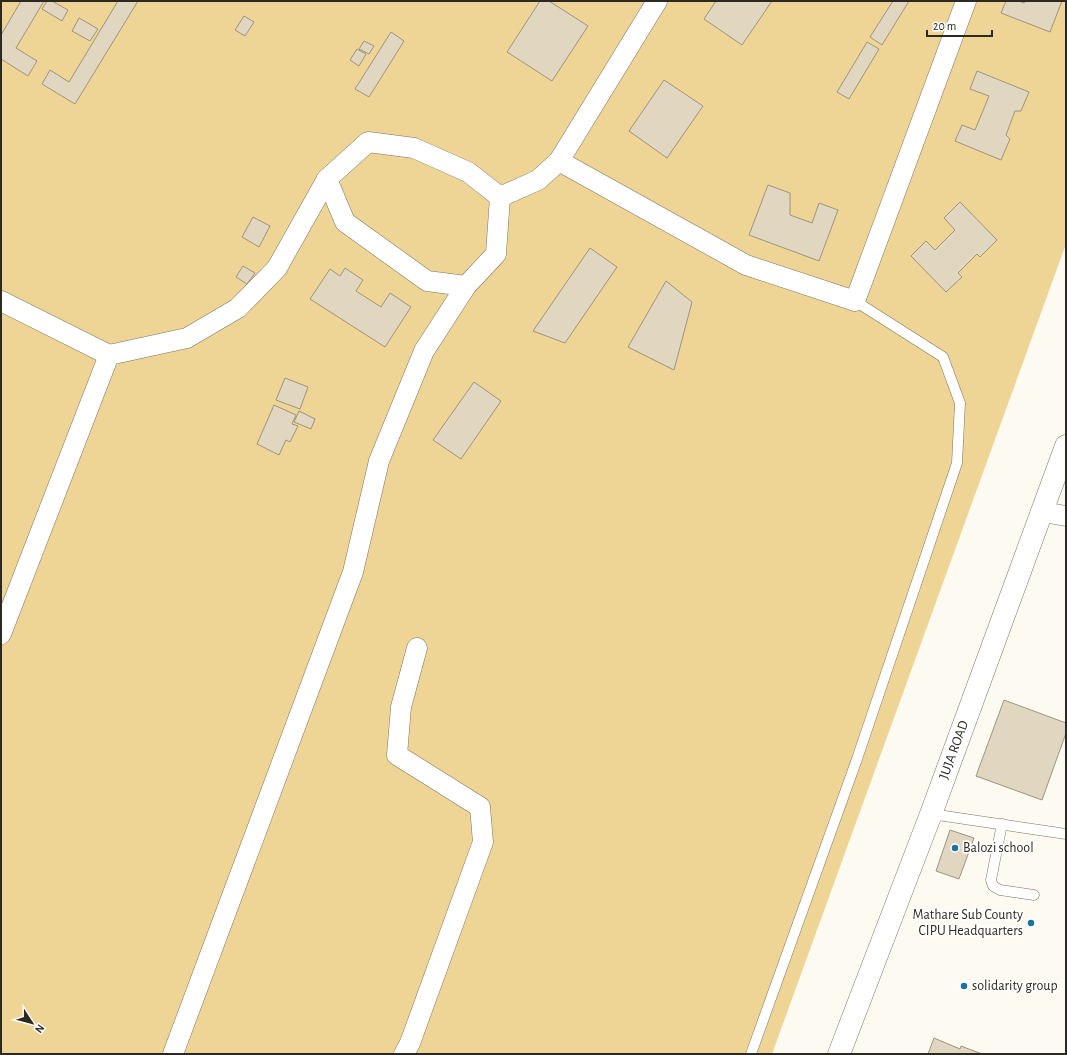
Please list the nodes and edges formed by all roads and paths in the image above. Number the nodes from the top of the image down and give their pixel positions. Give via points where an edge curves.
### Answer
1 (657, 1) edge
2 (966, 1) edge
3 (560, 161) junction
4 (326, 179) junction
5 (500, 197) junction
6 (466, 286) junction
7 (1, 301) edge
8 (855, 301) junction
9 (109, 355) junction
10 (1066, 446) edge
11 (1061, 477) edge
12 (1042, 512) junction
13 (1066, 516) edge
14 (1, 634) edge
15 (417, 648) dead end
16 (931, 814) junction
17 (1002, 824) junction
18 (1066, 834) edge
19 (1034, 895) dead end
20 (173, 1054) edge
21 (404, 1054) edge
22 (751, 1054) edge
23 (839, 1054) edge

1 - 3 street
2 - 8 street
3 - 5 street via 538,180
3 - 8 street via 746,266
4 - 5 street via 368,142 414,148 468,172
4 - 6 street via 345,222 427,281
4 - 9 street via 277,268 238,308 187,338
5 - 6 street via 496,254
6 - 20 street via 424,351 379,461 353,572
7 - 9 street
8 - 22 lane via 943,357 960,403 957,463 857,759
9 - 14 street
10 - 11 main road, JUJA ROAD
11 - 12 main road, JUJA ROAD
12 - 13 street
12 - 16 main road, JUJA ROAD
15 - 21 street via 401,707 397,755 480,807 483,842
16 - 17 lane
16 - 23 main road, JUJA ROAD
17 - 18 lane
17 - 19 lane via 991,880 993,886 1000,890

